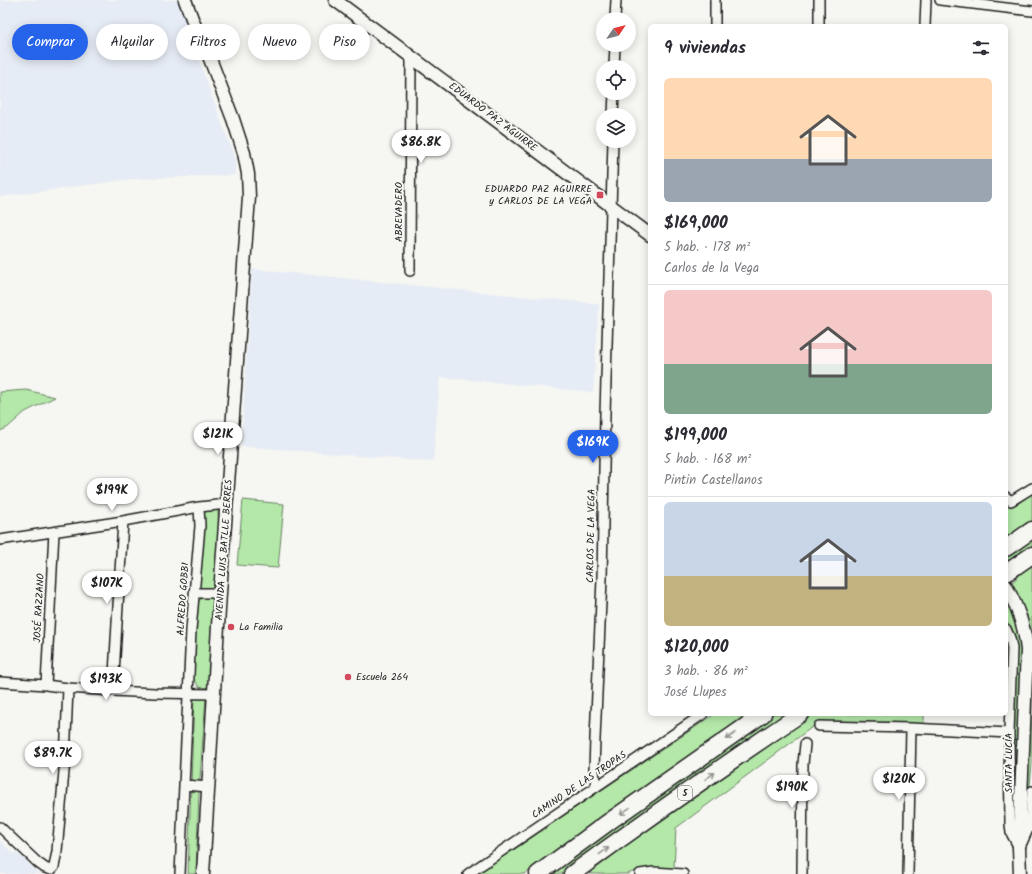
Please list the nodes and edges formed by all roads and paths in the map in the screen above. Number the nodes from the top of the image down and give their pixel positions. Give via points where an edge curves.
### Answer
1 (185, 0) edge
2 (192, 0) edge
3 (336, 0) edge
4 (616, 0) edge
5 (715, 0) edge
6 (819, 0) edge
7 (926, 0) edge
8 (940, 0) edge
9 (1032, 11) edge
10 (615, 12) edge
11 (194, 24) edge
12 (200, 24) edge
13 (715, 24) edge
14 (819, 24) edge
15 (925, 24) edge
16 (411, 57) junction
17 (211, 60) edge
18 (612, 148) edge
19 (611, 206) junction
20 (648, 234) edge
21 (410, 271) dead end
22 (1032, 488) edge
23 (1009, 499) edge
24 (227, 504) junction
25 (200, 507) junction
26 (123, 521) junction
27 (1032, 530) edge
28 (54, 532) junction
29 (0, 540) edge
30 (1008, 547) edge
31 (1032, 555) edge
32 (1011, 569) edge
33 (1008, 590) edge
34 (195, 593) junction
35 (220, 593) junction
36 (1008, 634) edge
37 (0, 685) edge
38 (46, 685) junction
39 (68, 688) junction
40 (113, 691) junction
41 (189, 693) junction
42 (214, 694) junction
43 (700, 716) edge
44 (760, 716) edge
45 (797, 716) edge
46 (819, 726) dead end
47 (911, 728) junction
48 (1009, 733) junction
49 (805, 744) dead end
50 (185, 785) junction
51 (208, 787) junction
52 (596, 787) junction
53 (1032, 791) edge
54 (0, 827) edge
55 (1019, 854) junction
56 (180, 874) edge
57 (203, 874) edge
58 (468, 874) edge
59 (538, 874) edge
60 (572, 874) edge
61 (640, 874) edge
62 (683, 874) edge
63 (802, 874) edge
64 (908, 874) edge
65 (1015, 874) edge
66 (1020, 874) edge

1 - 11 main road, AVENIDA LUIS BATLLE BERRES
2 - 12 main road, AVENIDA LUIS BATLLE BERRES
3 - 16 main road, EDUARDO PAZ AGUIRRE
4 - 10 street
5 - 13 street
6 - 14 street
7 - 15 street
8 - 9 street
16 - 19 main road, EDUARDO PAZ AGUIRRE
16 - 21 street, ABREVADERO
17 - 24 main road, AVENIDA LUIS BATLLE BERRES via 242,148 248,174 249,197
18 - 19 street, CARLOS DE LA VEGA
19 - 20 main road, EDUARDO PAZ AGUIRRE
19 - 52 street, CARLOS DE LA VEGA via 602,579 594,770
22 - 23 street
24 - 25 street
24 - 35 main road, AVENIDA LUIS BATLLE BERRES
25 - 26 street
25 - 34 street, ALFREDO GOBBI
26 - 28 street
26 - 40 street
27 - 30 highway
28 - 29 street
28 - 38 street, JOSÉ RAZZANO
31 - 32 highway
33 - 55 main road via 1020,617 1027,650
34 - 35 street
34 - 41 street, ALFREDO GOBBI
35 - 42 main road, AVENIDA LUIS BATLLE BERRES
36 - 48 street, SANTA LUCÍA via 1012,648
37 - 38 street
38 - 39 street
39 - 40 street
39 - 54 street via 65,760 54,867 51,870 38,863
40 - 41 street
41 - 42 street
41 - 50 street, ALFREDO GOBBI
42 - 51 main road, AVENIDA LUIS BATLLE BERRES
43 - 52 street, CAMINO DE LAS TROPAS
44 -> 59 highway, 5
60 -> 45 highway, 5
46 - 47 street
47 - 48 street
47 - 64 street
48 - 55 street, SANTA LUCÍA via 1010,824
49 - 63 street
50 - 51 street
50 - 56 street, ALFREDO GOBBI
51 - 57 main road, AVENIDA LUIS BATLLE BERRES
52 - 58 street, CAMINO DE LAS TROPAS
53 - 55 street, SANTA LUCÍA via 1030,824
55 - 65 main road, SANTA LUCÍA
55 - 66 main road, SANTA LUCÍA
61 - 62 street

